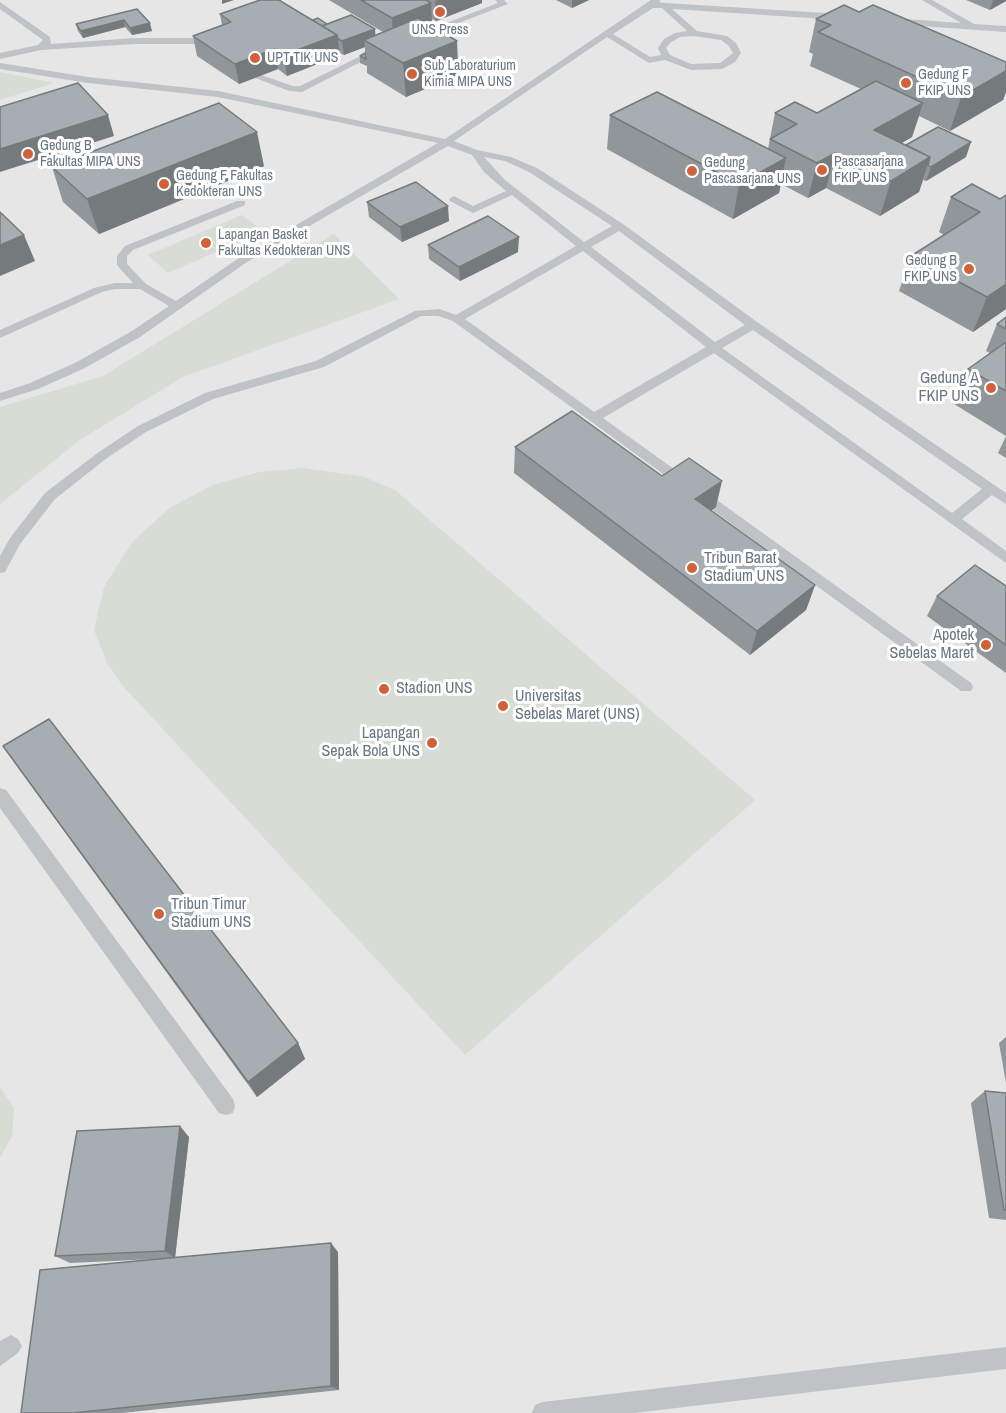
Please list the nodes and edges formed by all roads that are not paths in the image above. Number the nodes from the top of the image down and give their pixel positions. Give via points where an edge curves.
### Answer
1 (499, 0) edge
2 (926, 0) edge
3 (657, 3) edge
4 (0, 5) edge
5 (853, 18) edge
6 (877, 20) edge
7 (973, 27) junction
8 (1006, 29) edge
9 (142, 33) edge
10 (694, 33) junction
11 (608, 34) junction
12 (135, 41) junction
13 (404, 41) edge
14 (41, 47) junction
15 (216, 49) edge
16 (383, 49) edge
17 (0, 56) edge
18 (666, 57) junction
19 (0, 66) edge
20 (258, 77) edge
21 (88, 80) junction
22 (66, 87) edge
23 (447, 142) junction
24 (475, 153) junction
25 (513, 191) junction
26 (454, 199) dead end
27 (241, 203) dead end
28 (619, 226) junction
29 (586, 246) junction
30 (142, 286) junction
31 (175, 305) junction
32 (457, 319) junction
33 (753, 325) junction
34 (0, 334) edge
35 (713, 347) junction
36 (0, 397) edge
37 (594, 418) junction
38 (991, 489) junction
39 (1006, 500) edge
40 (953, 519) junction
41 (1006, 558) edge
42 (0, 568) edge
43 (966, 687) dead end
44 (0, 795) edge
45 (226, 1106) dead end
46 (1006, 1358) edge
47 (543, 1413) edge

1 - 13 lane via 504,4
2 - 7 lane
3 - 5 lane
3 - 10 lane
3 - 11 lane
4 - 14 lane via 47,39
6 - 7 lane
7 - 8 lane
9 - 12 lane
10 - 18 lane via 667,41 662,48
10 - 18 lane via 724,38 737,53 722,66 707,68 676,63
11 - 18 lane via 649,60
11 - 23 lane
12 - 14 lane
12 - 15 lane via 203,41
14 - 17 lane
16 - 20 lane via 302,89
19 - 21 lane
21 - 22 lane
21 - 23 lane via 218,94
23 - 24 lane
23 - 31 lane via 287,233
24 - 25 lane
24 - 28 lane via 508,159 533,170
25 - 26 lane via 473,210
25 - 29 lane
27 - 30 lane via 129,248 122,256 122,265
28 - 29 lane
28 - 33 lane
29 - 32 lane
29 - 35 lane
30 - 31 lane
30 - 34 lane via 98,290
31 - 36 lane via 136,334 79,366
32 - 37 lane
32 - 42 lane via 439,312 419,313 320,364 209,396 142,429 50,496 15,541
33 - 35 lane
33 - 38 lane
35 - 37 lane
35 - 40 lane
37 - 43 lane
38 - 39 lane
38 - 40 lane
40 - 41 lane
44 - 45 lane
46 - 47 lane

